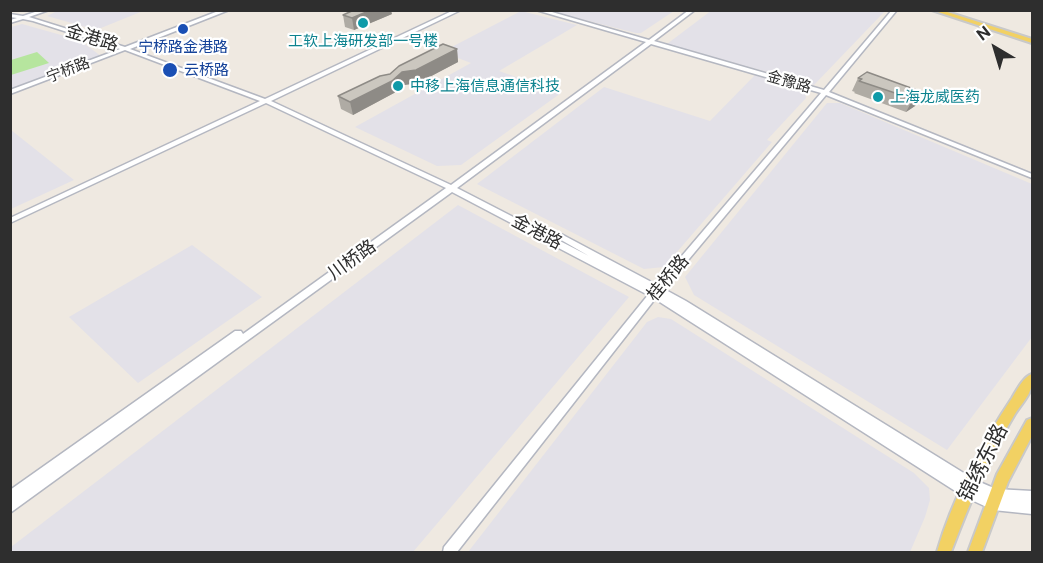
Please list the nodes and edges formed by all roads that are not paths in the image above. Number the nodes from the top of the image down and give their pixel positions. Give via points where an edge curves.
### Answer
1 (38, 10) edge
2 (47, 10) edge
3 (227, 10) edge
4 (459, 10) edge
5 (538, 10) edge
6 (688, 10) edge
7 (693, 10) edge
8 (895, 10) edge
9 (934, 10) edge
10 (947, 10) edge
11 (25, 16) junction
12 (10, 17) edge
13 (1032, 39) edge
14 (647, 41) junction
15 (129, 48) junction
16 (10, 92) edge
17 (825, 93) junction
18 (269, 100) junction
19 (1032, 176) edge
20 (452, 184) junction
21 (10, 220) edge
22 (657, 291) junction
23 (1032, 379) edge
24 (1032, 423) edge
25 (969, 488) junction
26 (1032, 497) edge
27 (10, 498) edge
28 (995, 499) junction
29 (10, 507) edge
30 (1032, 508) edge
31 (449, 552) edge
32 (944, 552) edge
33 (975, 552) edge

1 - 11 street
2 - 11 street
3 - 15 street, 宁桥路
4 - 18 street
5 - 14 street, 金豫路
6 - 14 street, 川桥路
7 - 14 street, 川桥路
8 - 17 street, 桂桥路
9 - 13 main road
10 - 13 main road
11 - 12 street
11 - 15 street, 金港路
14 - 17 street, 金豫路
14 - 20 street, 川桥路
15 - 16 street, 宁桥路
15 - 18 street, 金港路
17 - 19 street, 金豫路
17 - 22 street, 桂桥路
18 - 20 street, 金港路
18 - 21 street
20 - 22 street, 金港路
20 - 27 street, 川桥路
20 - 29 street, 川桥路
22 - 25 street, 金港路
22 - 31 street, 桂桥路
23 - 25 main road, 锦绣东路 via 992,441
24 - 28 main road, 锦绣东路
25 - 28 street, 金港路
25 - 32 main road, 锦绣东路
26 - 28 street, 金港路
28 - 30 street, 金港路
28 - 33 main road, 锦绣东路

